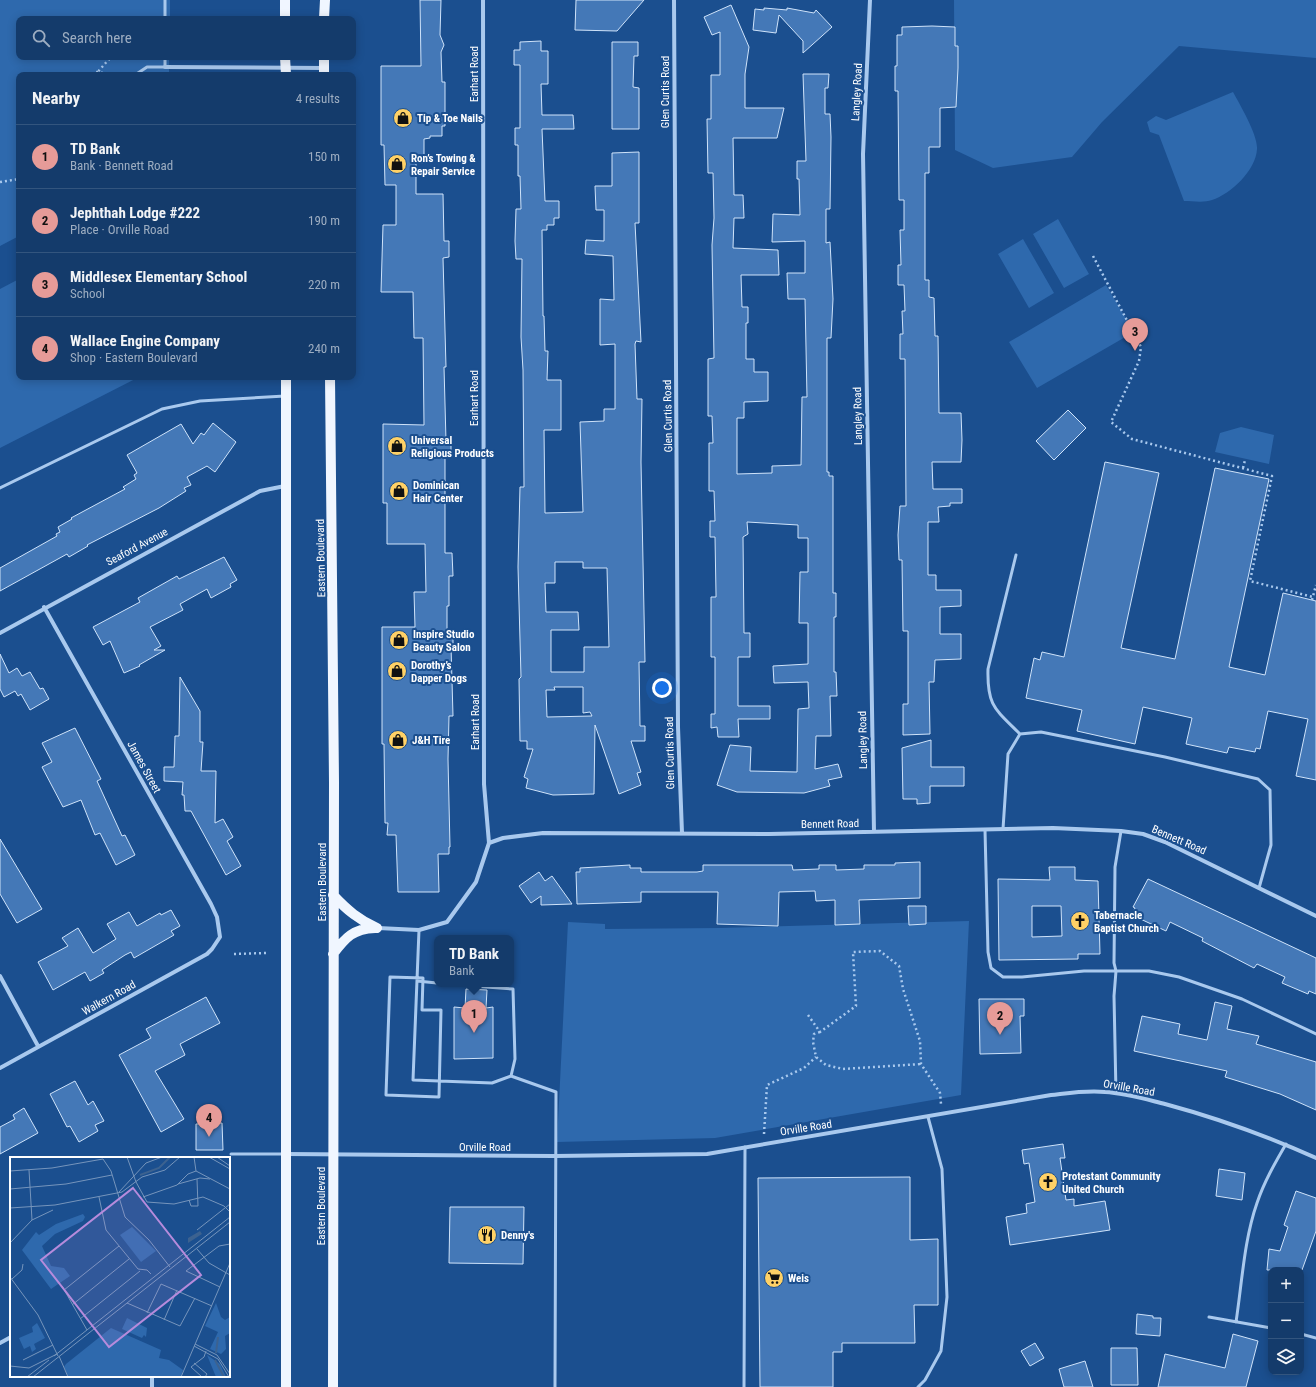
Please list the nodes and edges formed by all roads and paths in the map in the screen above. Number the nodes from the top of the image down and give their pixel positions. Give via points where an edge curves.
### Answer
1 (165, 0) edge
2 (285, 0) edge
3 (325, 0) edge
4 (483, 0) edge
5 (674, 0) edge
6 (870, 0) edge
7 (165, 16) edge
8 (285, 16) edge
9 (324, 16) edge
10 (108, 60) edge
11 (165, 60) edge
12 (324, 60) edge
13 (286, 66) edge
14 (165, 67) junction
15 (98, 72) edge
16 (140, 72) edge
17 (324, 72) edge
18 (16, 179) edge
19 (0, 182) edge
20 (1093, 256) dead end
21 (286, 380) edge
22 (330, 380) edge
23 (286, 396) junction
24 (1245, 460) dead end
25 (1243, 468) junction
26 (286, 485) junction
27 (0, 488) edge
28 (1016, 555) dead end
29 (1316, 584) edge
30 (44, 607) junction
31 (0, 633) edge
32 (1020, 734) junction
33 (1003, 829) junction
34 (985, 830) junction
35 (1121, 831) junction
36 (874, 832) junction
37 (682, 833) junction
38 (489, 843) junction
39 (1259, 888) junction
40 (333, 895) junction
41 (1316, 916) edge
42 (377, 928) junction
43 (419, 930) junction
44 (220, 937) joint
45 (266, 953) dead end
46 (234, 954) dead end
47 (334, 954) junction
48 (1116, 971) junction
49 (0, 976) edge
50 (417, 981) junction
51 (434, 983) edge
52 (486, 987) edge
53 (808, 1015) dead end
54 (820, 1032) junction
55 (1316, 1034) edge
56 (38, 1046) junction
57 (816, 1057) junction
58 (921, 1064) junction
59 (0, 1068) edge
60 (511, 1076) junction
61 (439, 1081) junction
62 (1116, 1093) junction
63 (942, 1114) junction
64 (928, 1117) junction
65 (764, 1144) junction
66 (1286, 1144) junction
67 (745, 1147) junction
68 (231, 1154) dead end
69 (286, 1154) junction
70 (333, 1156) junction
71 (555, 1156) junction
72 (1316, 1158) edge
73 (1209, 1317) dead end
74 (1236, 1322) junction
75 (1268, 1327) edge
76 (1304, 1335) edge
77 (10, 1338) edge
78 (1316, 1338) edge
79 (0, 1343) edge
80 (286, 1387) edge
81 (334, 1387) edge
82 (555, 1387) edge
83 (744, 1387) edge
84 (918, 1387) edge

1 - 7 lane
2 - 8 main road
3 - 9 main road
4 - 38 street, Earhart Road via 484,784
5 - 37 street, Glen Curtis Road via 678,727
6 - 36 street, Langley Road via 863,154
10 - 15 path
11 - 14 lane
12 - 17 main road
13 - 14 street
13 - 17 street
14 - 16 lane via 147,67
18 - 19 path
20 - 25 path via 1141,346 1139,361 1111,422 1132,439
21 - 23 main road
22 - 40 main road, Eastern Boulevard
23 - 26 main road
23 - 27 lane via 200,401 162,409
24 - 25 path
25 - 29 path via 1272,476 1250,581 1313,598
26 - 30 street, Seaford Avenue via 260,491
26 - 69 main road
28 - 32 lane via 988,669 988,688 998,712
30 - 31 street, Seaford Avenue
30 - 44 street, James Street via 211,904 217,917
32 - 33 lane via 1008,754
32 - 39 lane via 1041,732 1258,779 1270,790 1271,796 1271,845
33 - 34 street, Bennett Road
33 - 35 street, Bennett Road
34 - 36 street, Bennett Road
34 - 48 lane via 990,968 1003,977
35 - 39 street, Bennett Road via 1143,834 1166,842
35 - 48 lane via 1115,867
36 - 37 street, Bennett Road
37 - 38 street, Bennett Road via 542,833 509,837
38 - 43 street via 476,882 447,922
39 - 41 street, Bennett Road
40 - 42 main road via 360,920
40 - 47 main road, Eastern Boulevard
42 - 43 street
42 - 47 main road via 362,929 346,937
43 - 50 lane
44 - 56 street, Walkern Road via 207,954
45 - 46 path
47 - 70 main road, Eastern Boulevard
48 - 55 lane via 1143,970 1179,977 1242,1000
48 - 62 lane
49 - 56 street
50 - 51 lane
50 - 61 lane via 413,1080
52 - 60 lane via 513,989 515,1058
53 - 54 path
54 - 57 path via 814,1034
54 - 58 path via 856,1006 853,952 880,951 899,966 903,989 920,1041
56 - 59 street, Walkern Road
57 - 58 path via 826,1065 843,1068
57 - 65 path via 804,1068 767,1085
58 - 63 path via 940,1093
60 - 61 lane via 492,1083
60 - 71 lane via 556,1092
61 - 61 lane via 441,1010 422,1010 423,978 390,977 386,1095 439,1097
62 - 63 street, Orville Road via 1080,1092
62 - 66 street, Orville Road via 1208,1116
63 - 64 street, Orville Road
64 - 65 street, Orville Road
64 - 84 lane via 942,1169 947,1297 940,1351 925,1380
65 - 67 street, Orville Road
66 - 72 street, Orville Road
66 - 74 lane via 1267,1178 1257,1203 1250,1230
67 - 71 street, Orville Road via 707,1154
67 - 83 lane
68 - 69 lane
69 - 70 street, Orville Road
69 - 80 main road
70 - 71 street, Orville Road
70 - 81 main road, Eastern Boulevard
71 - 82 lane
73 - 74 lane
74 - 75 lane
76 - 78 lane
77 - 79 street

